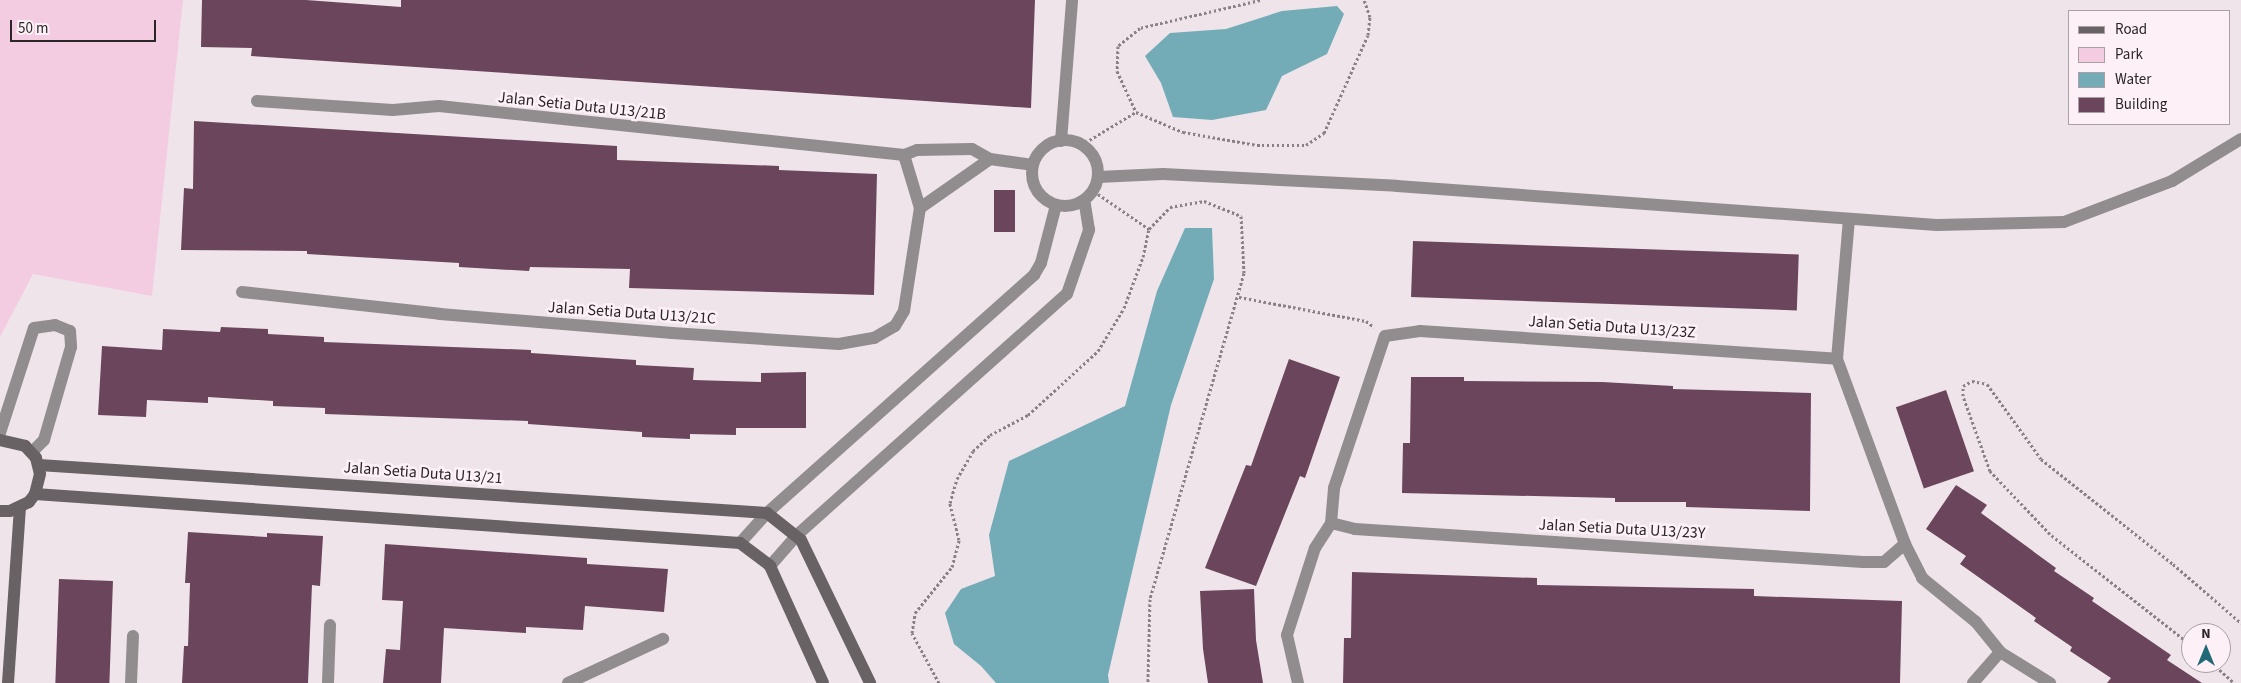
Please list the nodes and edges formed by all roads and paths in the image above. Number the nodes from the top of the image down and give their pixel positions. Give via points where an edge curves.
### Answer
1 (1072, 0) edge
2 (1260, 0) edge
3 (1364, 0) edge
4 (257, 101) dead end
5 (1136, 112) junction
6 (2241, 139) edge
7 (1061, 141) junction
8 (1081, 145) junction
9 (904, 155) junction
10 (990, 159) junction
11 (1033, 165) junction
12 (1098, 178) junction
13 (1093, 190) junction
14 (1084, 200) junction
15 (1056, 205) junction
16 (920, 208) junction
17 (1849, 219) junction
18 (1149, 228) junction
19 (242, 292) dead end
20 (1239, 297) junction
21 (1385, 336) junction
22 (1837, 359) junction
23 (0, 433) edge
24 (0, 440) edge
25 (32, 452) junction
26 (39, 465) junction
27 (35, 494) junction
28 (20, 507) junction
29 (0, 511) edge
30 (767, 513) junction
31 (1331, 523) junction
32 (798, 535) junction
33 (740, 543) junction
34 (1905, 544) junction
35 (770, 566) junction
36 (2241, 623) edge
37 (330, 625) dead end
38 (133, 636) dead end
39 (2181, 637) edge
40 (663, 639) dead end
41 (2000, 652) junction
42 (2223, 673) edge
43 (8, 683) edge
44 (131, 683) edge
45 (328, 683) edge
46 (568, 683) edge
47 (823, 683) edge
48 (870, 683) edge
49 (940, 683) edge
50 (1148, 683) edge
51 (1298, 683) edge
52 (1973, 683) edge
53 (2050, 683) edge
54 (2234, 683) edge

1 - 7 street
2 - 5 path via 1140,28 1118,46 1117,72
3 - 5 path via 1370,17 1368,35 1324,133 1306,145 1257,145 1183,132
4 - 9 street, Jalan Setia Duta U13/21B via 393,110 439,106
5 - 8 path
6 - 17 street via 2172,181 2064,222 1937,225
7 - 8 street
7 - 11 street via 1043,149
8 - 12 street via 1095,159
9 - 10 street via 917,150 948,147 972,149
9 - 16 street
10 - 11 street
10 - 16 street
11 - 15 street via 1032,175 1040,194
12 - 13 street
12 - 17 street via 1163,174 1377,185
13 - 14 street
13 - 18 path
14 - 15 street via 1066,206
14 - 32 street via 1089,230 1067,294
15 - 30 street via 1041,263 1034,275
16 - 19 street, Jalan Setia Duta U13/21C via 904,311 895,326 874,338 839,344 440,314
17 - 22 street
18 - 20 path via 1170,207 1204,201 1241,216 1244,273
18 - 49 path via 1143,257 1124,308 1098,351 1028,415 990,435 973,450 957,479 950,502 959,540 952,567 915,613 912,633
20 - 21 path via 1366,321
20 - 50 path via 1150,599
21 - 22 street, Jalan Setia Duta U13/23Z via 1420,331
21 - 31 street via 1334,488
22 - 34 street
23 - 25 street via 34,328 55,324 70,331 72,347 44,440
24 - 25 main road via 16,442
25 - 26 main road
26 - 27 main road
26 - 30 main road, Jalan Setia Duta U13/21
27 - 28 main road
27 - 33 main road
28 - 29 main road
28 - 43 main road
30 - 32 main road
30 - 33 street
31 - 34 street, Jalan Setia Duta U13/23Y via 1354,529 1863,562 1884,562
31 - 51 street via 1315,548 1287,635
32 - 35 street
32 - 48 main road
33 - 35 main road
34 - 41 street via 1922,578 1976,622
35 - 47 main road
36 - 39 path via 2041,459 1987,384 1972,381 1963,386 1963,396 1990,471 2050,534
37 - 45 street
38 - 44 street
40 - 46 street
41 - 52 street
41 - 53 street
42 - 54 path

